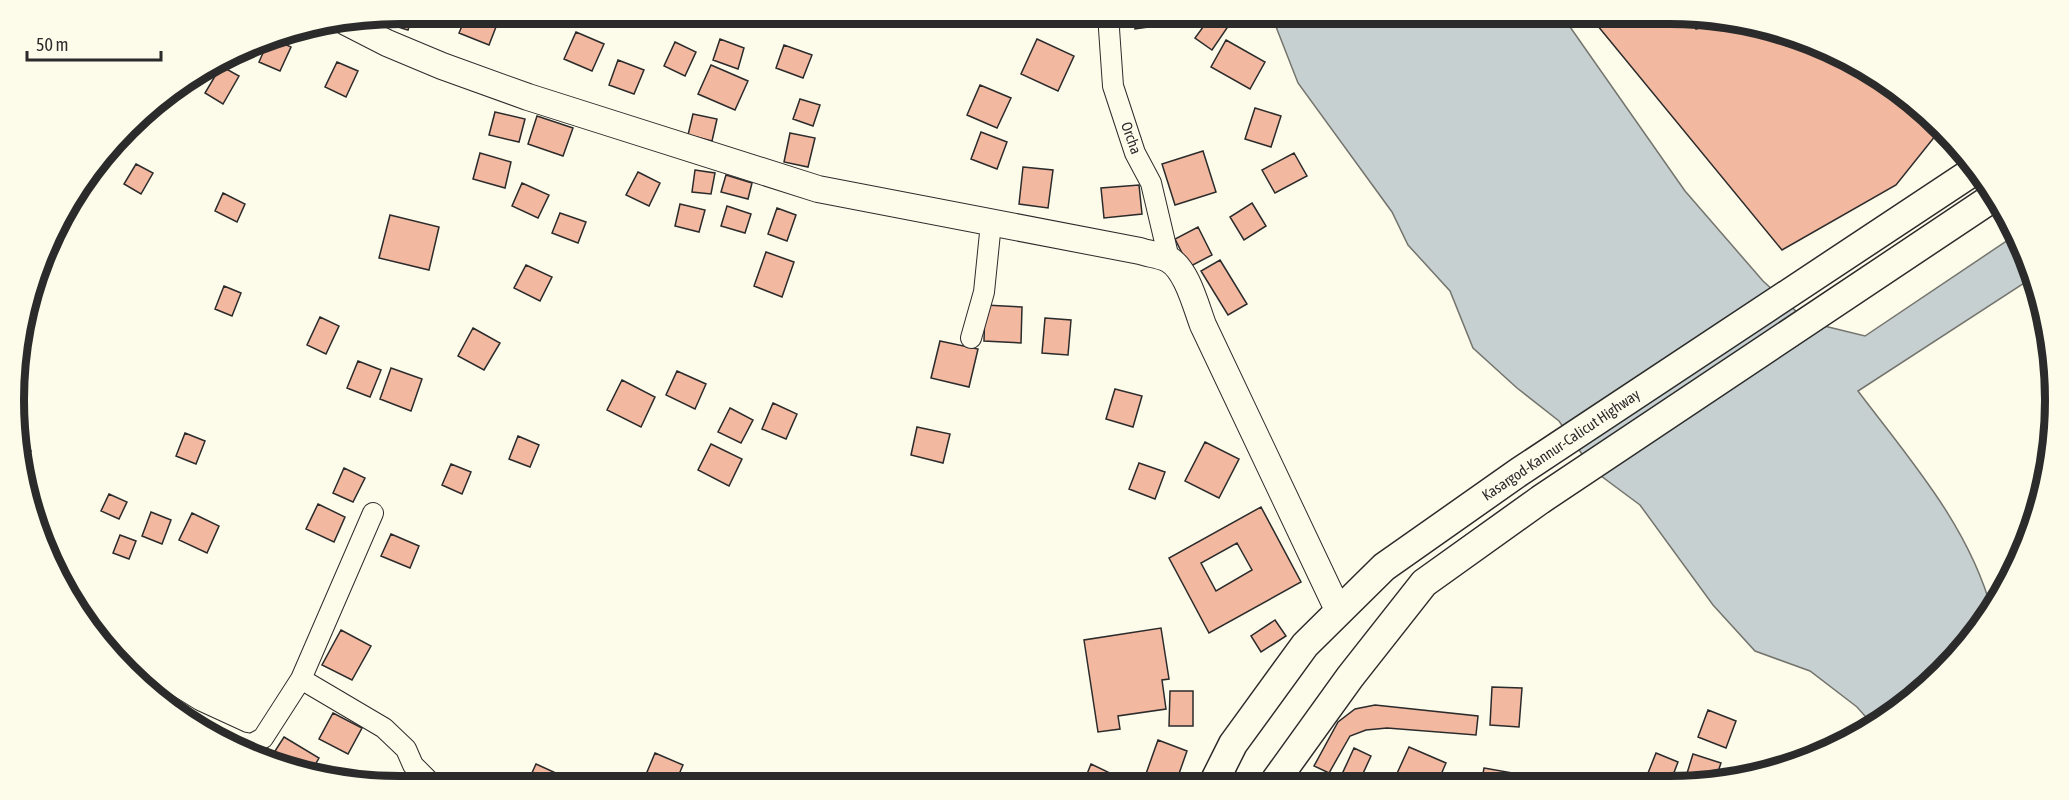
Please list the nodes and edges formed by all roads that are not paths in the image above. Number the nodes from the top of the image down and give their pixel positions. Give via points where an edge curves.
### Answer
1 (1110, 24) edge
2 (355, 27) edge
3 (1969, 174) edge
4 (1988, 201) edge
5 (991, 223) junction
6 (1169, 260) junction
7 (971, 338) dead end
8 (373, 513) dead end
9 (1339, 612) junction
10 (301, 679) junction
11 (248, 743) edge
12 (423, 776) edge
13 (1217, 776) edge
14 (1279, 776) edge

1 - 6 street, Orcha via 1113,86 1136,153 1151,183
2 - 5 main road via 442,66 528,97 818,189
3 - 9 highway, Kasargod-Kannur-Calicut Highway via 1519,472 1384,567
4 - 14 highway via 1540,500 1424,584
5 - 6 main road
5 - 7 street via 984,292
6 - 9 main road via 1188,285 1203,325
8 - 10 street
9 - 13 highway, Kasargod-Kannur-Calicut Highway via 1305,645 1233,744
10 - 11 street via 262,738
10 - 12 street via 384,728 406,749

